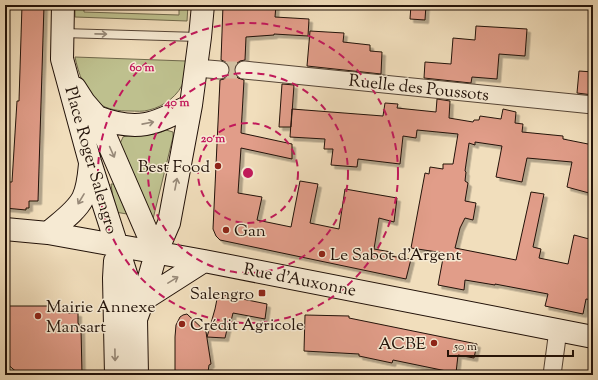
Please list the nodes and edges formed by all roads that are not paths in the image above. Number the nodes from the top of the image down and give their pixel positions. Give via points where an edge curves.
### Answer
1 (63, 5) edge
2 (203, 5) edge
3 (62, 33) junction
4 (200, 37) junction
5 (196, 68) junction
6 (220, 70) tunnel mouth
7 (244, 70) tunnel mouth
8 (67, 75) junction
9 (191, 105) junction
10 (593, 105) edge
11 (96, 116) junction
12 (90, 162) junction
13 (5, 229) edge
14 (48, 233) junction
15 (117, 246) junction
16 (156, 253) junction
17 (204, 261) junction
18 (140, 309) junction
19 (558, 330) junction
20 (593, 337) edge
21 (116, 375) edge
22 (137, 375) edge
23 (552, 375) edge

1 - 3 main road, Place Roger Salengro
2 - 4 main road
3 -> 4 lane
3 - 8 main road, Place Roger Salengro via 62,59
4 - 5 main road
5 - 6 street
5 - 9 main road
7 - 10 street, Ruelle des Poussots
8 - 11 main road, Place Roger Salengro
8 - 12 main road, Place Roger Salengro
11 -> 9 main road, Place Roger Salengro via 123,125 137,125 165,119
16 -> 9 main road via 169,223
11 -> 16 main road, Place Roger Salengro
12 -> 14 main road via 83,198 74,210
12 - 15 main road, Place Roger Salengro
13 - 14 main road, Rue d'Auxonne
14 - 15 main road, Rue d'Auxonne
15 - 16 main road, Rue d'Auxonne
15 - 18 main road, Place Roger Salengro
15 -> 21 main road via 114,278
16 - 17 main road, Rue d'Auxonne
16 - 18 main road
18 -> 17 main road via 167,284
17 - 19 main road, Rue d'Auxonne
18 - 22 main road
19 - 20 main road, Rue d'Auxonne
19 - 23 street

